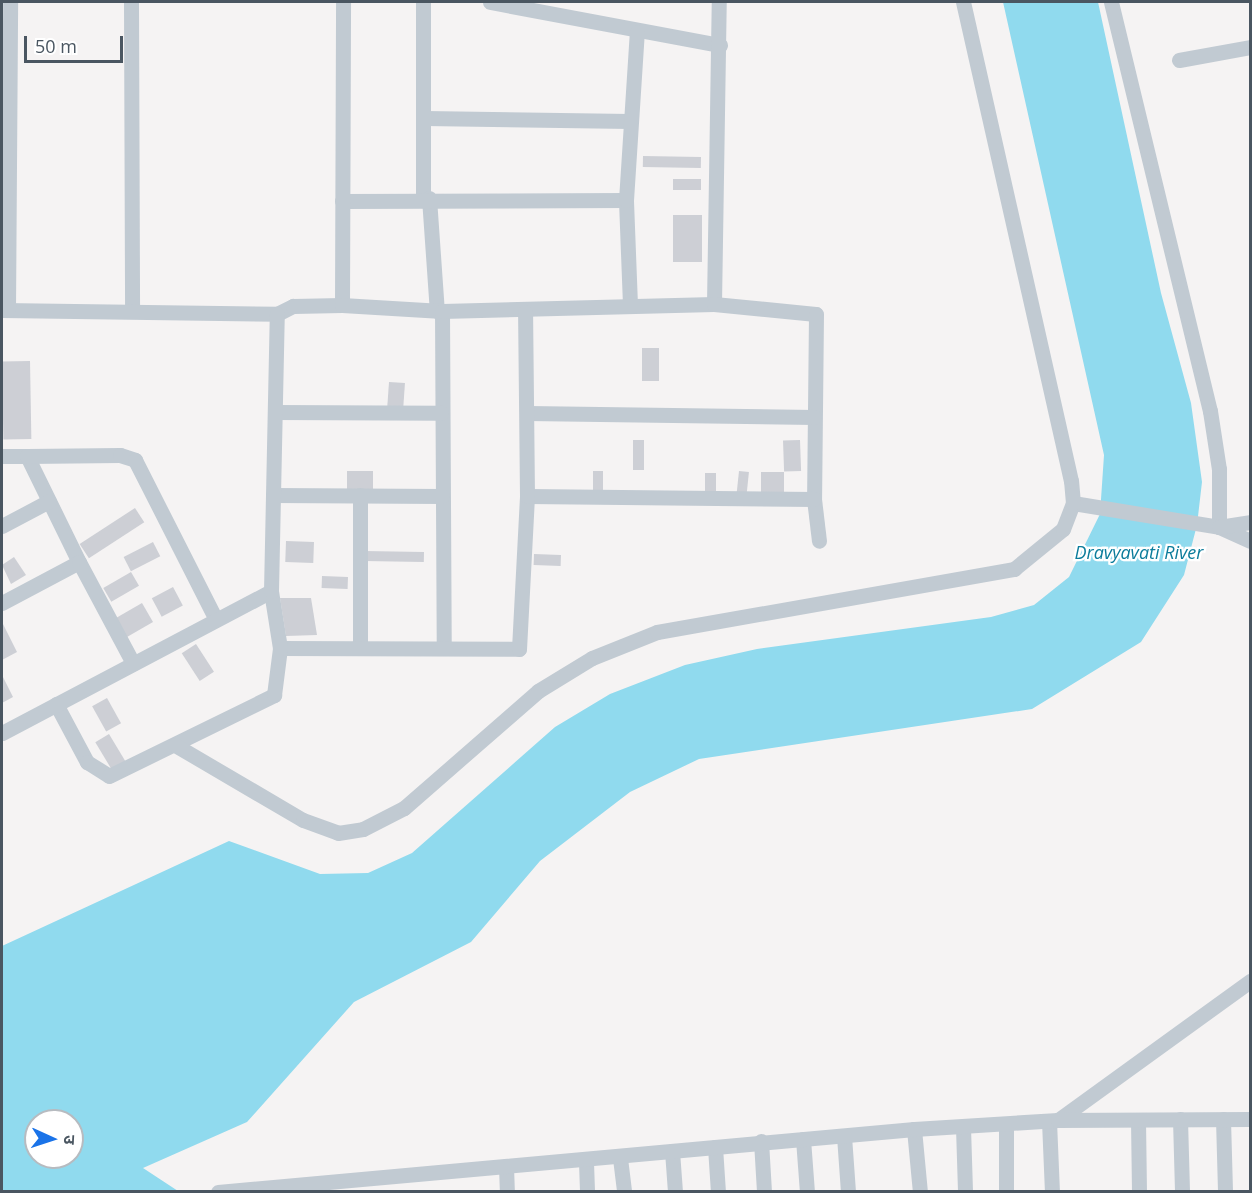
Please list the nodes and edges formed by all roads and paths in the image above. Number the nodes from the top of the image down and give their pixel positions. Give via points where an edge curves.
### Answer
1 (10, 2) edge
2 (131, 2) edge
3 (344, 2) edge
4 (423, 2) edge
5 (490, 2) edge
6 (719, 2) edge
7 (963, 2) edge
8 (1111, 2) edge
9 (638, 32) junction
10 (720, 45) junction
11 (1251, 47) edge
12 (1179, 60) dead end
13 (424, 118) junction
14 (630, 121) junction
15 (426, 198) junction
16 (627, 200) junction
17 (342, 201) junction
18 (714, 304) junction
19 (342, 305) junction
20 (630, 305) junction
21 (5, 310) edge
22 (132, 311) junction
23 (440, 311) junction
24 (525, 312) junction
25 (277, 314) junction
26 (275, 412) junction
27 (441, 413) junction
28 (526, 413) junction
29 (814, 417) junction
30 (2, 456) edge
31 (27, 456) junction
32 (273, 495) junction
33 (360, 495) junction
34 (442, 496) junction
35 (527, 496) junction
36 (813, 499) junction
37 (49, 501) junction
38 (1073, 503) junction
39 (1251, 522) edge
40 (2, 526) edge
41 (1219, 527) junction
42 (819, 541) dead end
43 (1251, 541) edge
44 (79, 562) junction
45 (271, 591) junction
46 (2, 603) edge
47 (216, 620) junction
48 (360, 647) junction
49 (444, 647) junction
50 (280, 648) junction
51 (133, 663) junction
52 (56, 704) junction
53 (2, 733) edge
54 (175, 746) junction
55 (1251, 981) edge
56 (1180, 1119) junction
57 (1223, 1119) junction
58 (1251, 1119) edge
59 (1138, 1120) junction
60 (1053, 1121) junction
61 (1006, 1125) junction
62 (963, 1127) junction
63 (914, 1129) junction
64 (844, 1136) junction
65 (803, 1138) junction
66 (761, 1141) junction
67 (715, 1147) junction
68 (672, 1151) junction
69 (620, 1158) junction
70 (586, 1162) junction
71 (506, 1166) junction
72 (353, 1185) edge
73 (320, 1186) edge
74 (218, 1191) edge
75 (507, 1191) edge
76 (587, 1191) edge
77 (624, 1191) edge
78 (675, 1191) edge
79 (718, 1191) edge
80 (764, 1191) edge
81 (807, 1191) edge
82 (848, 1191) edge
83 (920, 1191) edge
84 (965, 1191) edge
85 (1006, 1191) edge
86 (1052, 1191) edge
87 (1139, 1191) edge
88 (1182, 1191) edge
89 (1225, 1191) edge

1 - 21 street
2 - 22 street
3 - 17 street
4 - 13 street
5 - 9 street
6 - 10 street
7 - 38 street
8 - 41 street via 1210,411 1219,469
9 - 10 street
9 - 14 street
10 - 18 street
11 - 12 street
13 - 14 street
13 - 15 street
14 - 16 street
15 - 16 street
15 - 17 street
15 - 23 street
16 - 20 street
17 - 19 street
18 - 20 street via 702,308
18 - 29 street via 816,314
19 - 23 street
19 - 25 street via 293,306
20 - 24 street
21 - 22 street
22 - 25 street
23 - 24 street
23 - 27 street
24 - 28 street
25 - 26 street
26 - 27 street
26 - 32 street
27 - 34 street
28 - 29 street
28 - 35 street
29 - 36 street
30 - 31 street
31 - 37 street
31 - 47 street via 120,454 135,460
32 - 33 street
32 - 45 street
33 - 34 street
33 - 48 street
34 - 49 street
35 - 36 street
35 - 49 street via 519,649
36 - 42 street
37 - 40 street
37 - 44 street
38 - 41 street
38 - 54 street via 1063,529 1014,569 657,632 592,658 538,691 404,808 363,828 338,833 303,820
39 - 41 street
41 - 43 street
44 - 46 street
44 - 51 street
45 - 47 street
45 - 50 street
47 - 51 street
48 - 49 street
48 - 50 street
50 - 54 street via 274,695
51 - 52 street
52 - 53 street
52 - 54 street via 99,774 118,772
55 - 60 street
56 - 57 street
56 - 59 street
56 - 88 street
57 - 58 street
57 - 89 street
59 - 60 street
59 - 87 street
60 - 61 street
60 - 86 street
61 - 62 street
61 - 85 street
62 - 63 street
62 - 84 street
63 - 64 street
63 - 83 street
64 - 65 street
64 - 82 street
65 - 66 street
65 - 81 street
66 - 67 street
66 - 80 street
67 - 68 street
67 - 79 street
68 - 69 street
68 - 78 street
69 - 70 street
69 - 77 street
70 - 71 street
70 - 76 street
71 - 72 street
71 - 75 street
72 - 73 street
73 - 74 street

